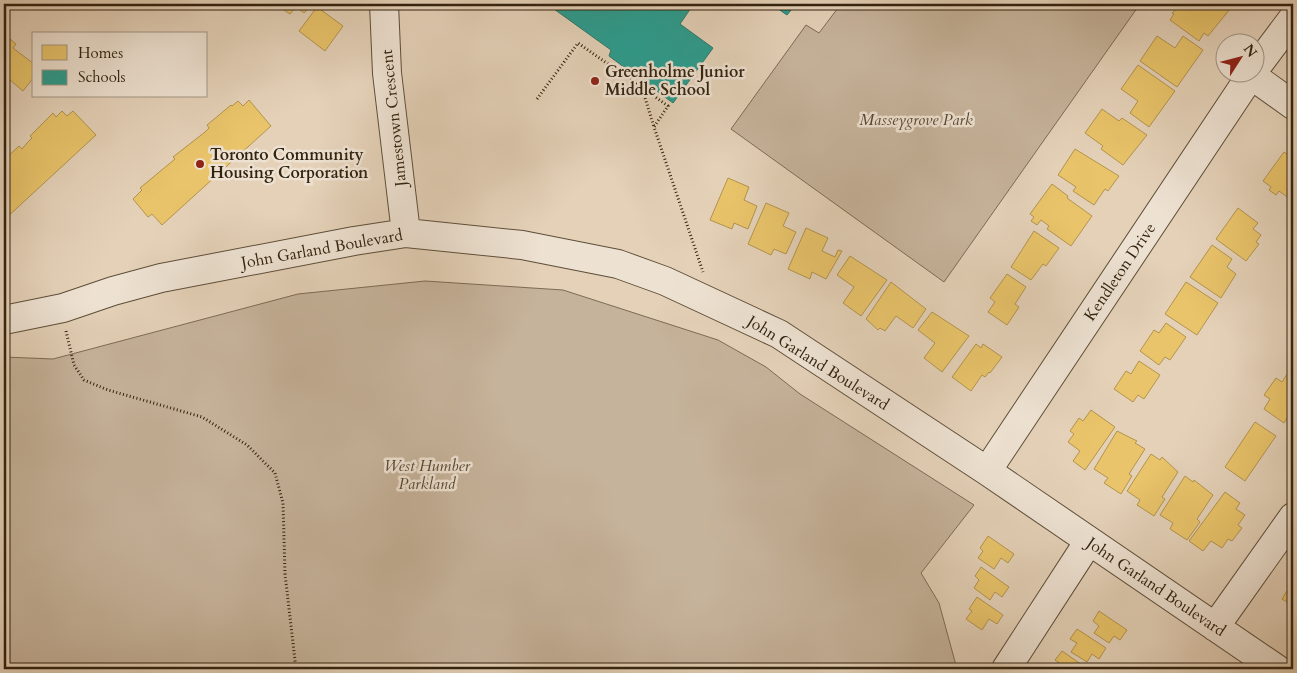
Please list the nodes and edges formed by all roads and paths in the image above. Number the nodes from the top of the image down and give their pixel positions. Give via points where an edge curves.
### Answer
1 (384, 4) edge
2 (1293, 18) edge
3 (1264, 58) edge
4 (1247, 82) edge
5 (1264, 82) edge
6 (642, 88) junction
7 (537, 99) dead end
8 (1293, 104) edge
9 (654, 128) junction
10 (406, 233) junction
11 (712, 302) junction
12 (63, 308) junction
13 (4, 320) edge
14 (987, 471) junction
15 (1293, 517) edge
16 (1089, 541) junction
17 (1216, 627) junction
18 (296, 669) edge
19 (1006, 669) edge
20 (1277, 669) edge

1 - 10 street, Jamestown Crescent via 387,74
2 - 3 street, Kendleton Drive
4 - 14 street, Kendleton Drive
5 - 8 street
6 - 7 path via 578,43
6 - 9 path
6 - 9 path via 668,106
9 - 11 path
10 - 11 street, John Garland Boulevard via 522,245 618,264
10 - 12 street, John Garland Boulevard via 161,278
11 - 14 street, John Garland Boulevard via 779,334
12 - 13 street, John Garland Boulevard
12 - 18 path via 74,365 84,380 202,417 247,445 274,473 283,503 285,574
14 - 16 street, John Garland Boulevard
15 - 17 street
16 - 17 street, John Garland Boulevard
16 - 19 street
17 - 20 street, John Garland Boulevard

